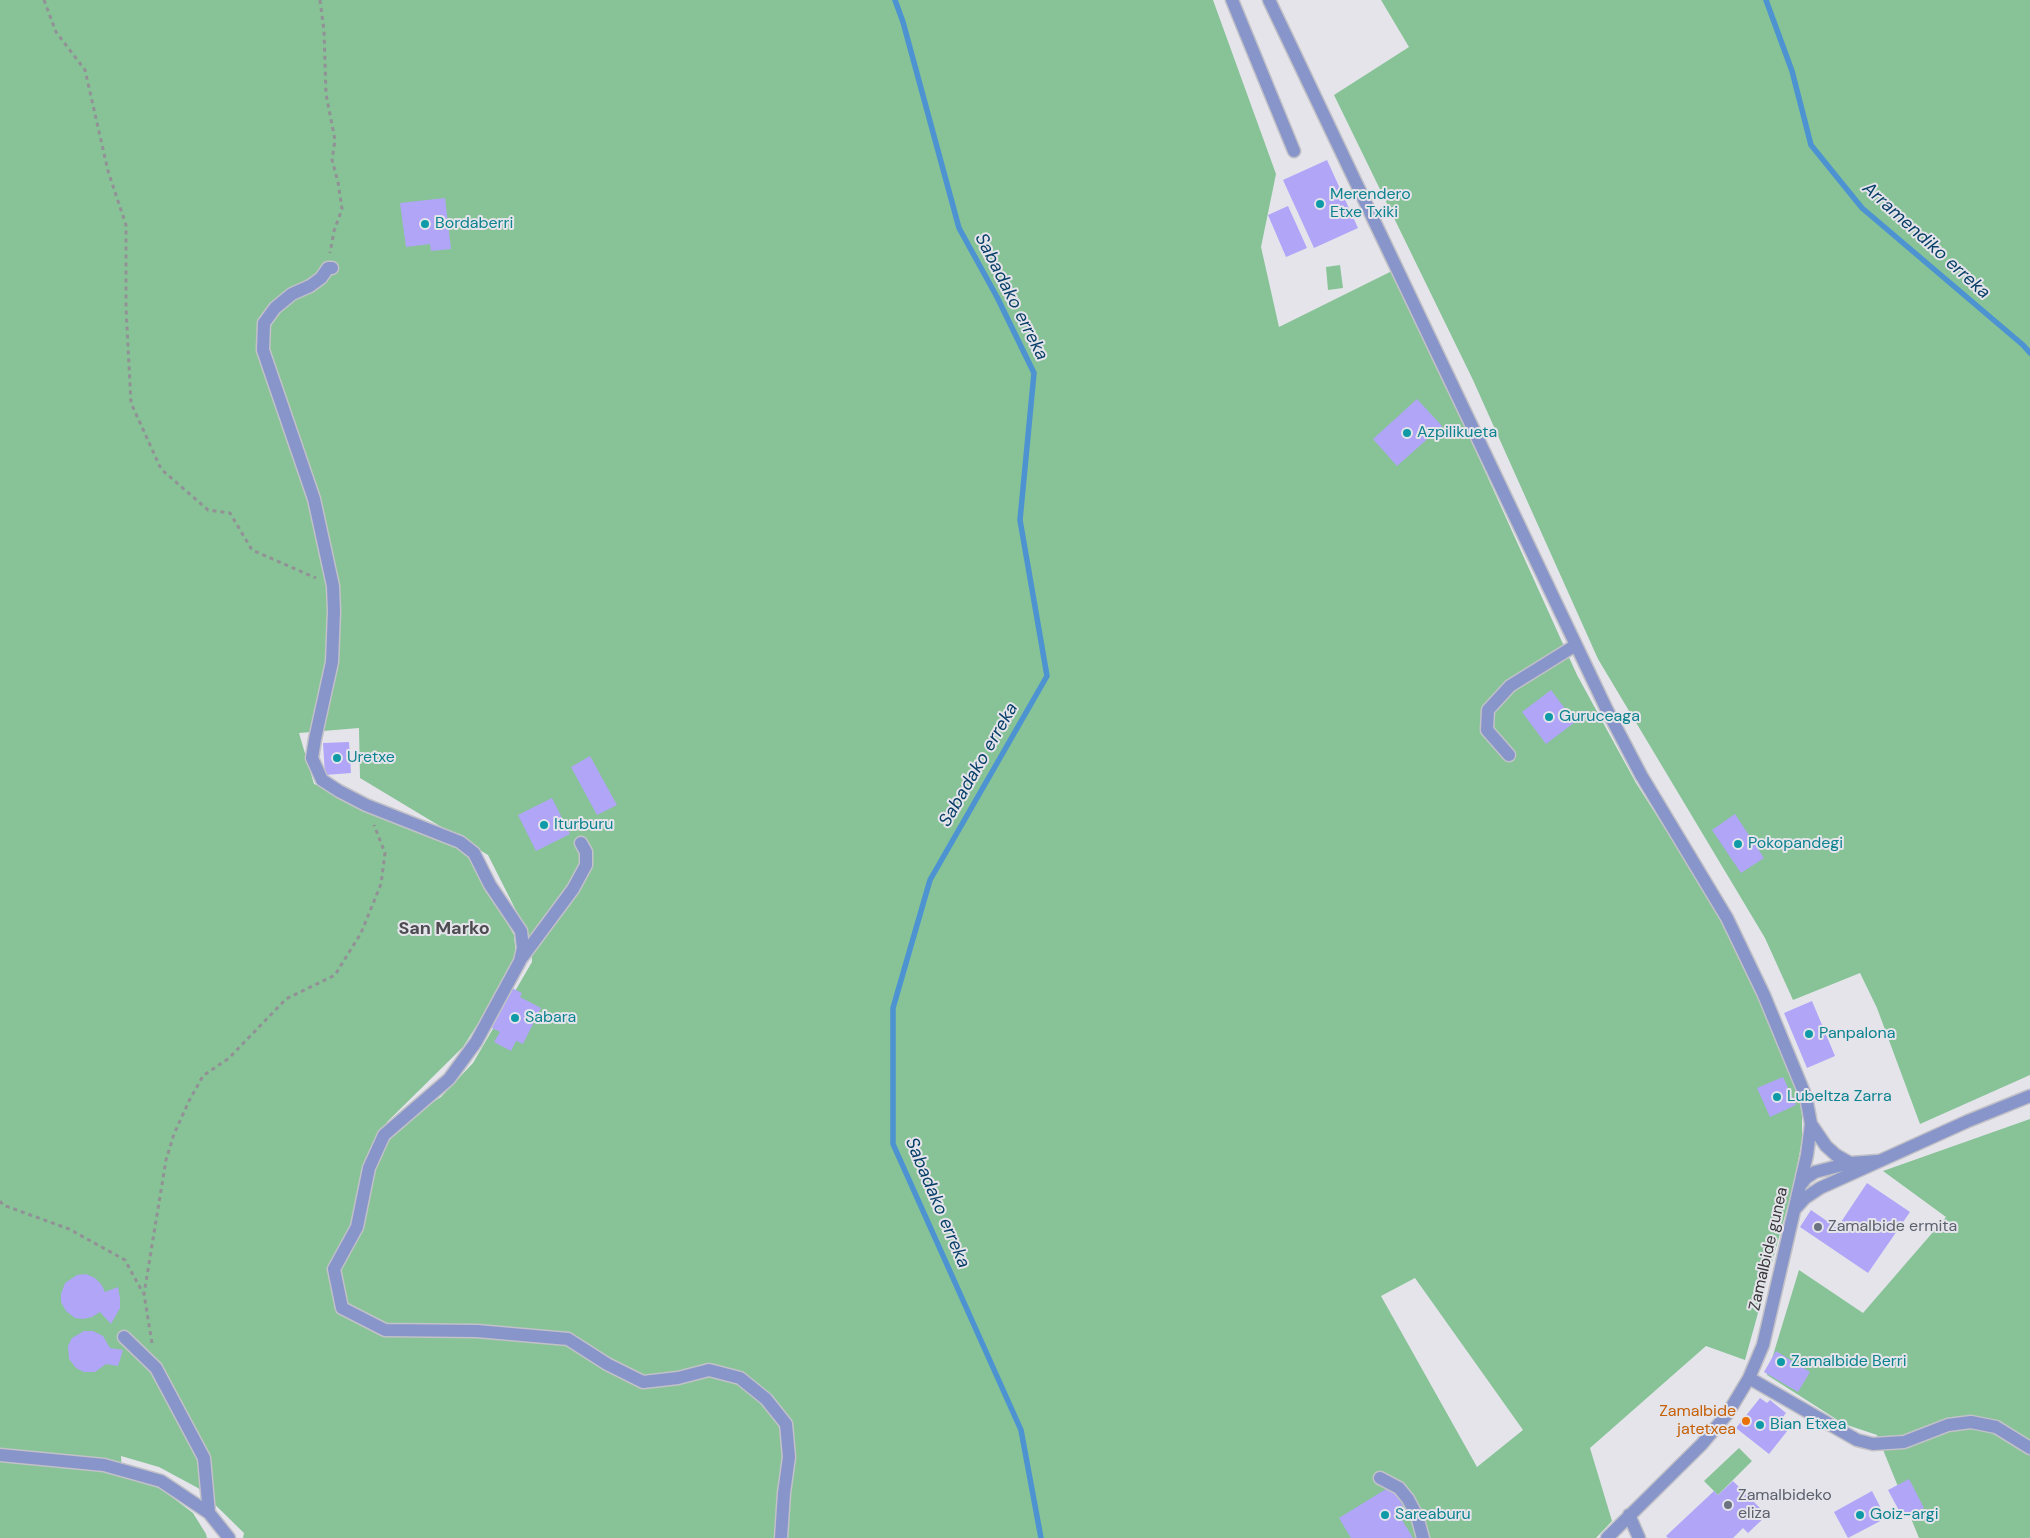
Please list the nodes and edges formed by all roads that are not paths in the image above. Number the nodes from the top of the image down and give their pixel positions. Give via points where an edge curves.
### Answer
1 (1232, 0) edge
2 (1269, 0) edge
3 (1294, 151) dead end
4 (330, 268) road end
5 (1576, 645) junction
6 (1509, 755) dead end
7 (581, 843) dead end
8 (520, 960) junction
9 (2030, 1096) edge
10 (1810, 1124) junction
11 (1878, 1161) junction
12 (1850, 1163) junction
13 (1800, 1186) junction
14 (1794, 1211) junction
15 (124, 1337) dead end
16 (1749, 1378) junction
17 (2030, 1448) edge
18 (0, 1455) edge
19 (1380, 1478) dead end
20 (209, 1513) junction
21 (1629, 1515) junction
22 (230, 1538) edge
23 (781, 1538) edge
24 (1423, 1538) edge
25 (1607, 1538) edge
26 (1639, 1538) edge

1 - 3 street
2 - 5 street
4 - 8 street via 310,286 292,294 275,308 264,323 263,350 314,499 333,586 332,662 312,758 322,780 339,791 460,842 474,853 490,885 521,931 523,948
5 - 6 street via 1510,686 1488,710 1488,730
5 - 10 street via 1641,774 1728,918 1797,1071 1806,1097
7 - 8 street via 586,852 586,865 573,889
8 - 23 street via 476,1042 448,1079 384,1135 369,1168 357,1227 334,1269 342,1308 385,1330 477,1331 568,1339 643,1382 709,1370 740,1378 766,1399 786,1424 789,1457
9 - 11 street
10 - 12 street via 1826,1146
10 - 13 street, Zamalbide gunea
11 - 12 street
11 - 14 street via 1811,1193
12 - 13 street via 1815,1172
13 - 14 street, Zamalbide gunea
14 - 16 street, Zamalbide gunea via 1763,1345
15 - 20 street via 156,1368 204,1458
16 - 17 street via 1857,1440 1873,1444 1904,1442 1948,1425 1970,1422 1996,1428
16 - 21 street, Zamalbide gunea via 1728,1413 1702,1444
18 - 20 street via 104,1465 161,1481
19 - 24 street via 1399,1488 1408,1498 1418,1516
20 - 22 street
21 - 25 street, Zamalbide gunea
21 - 26 street

